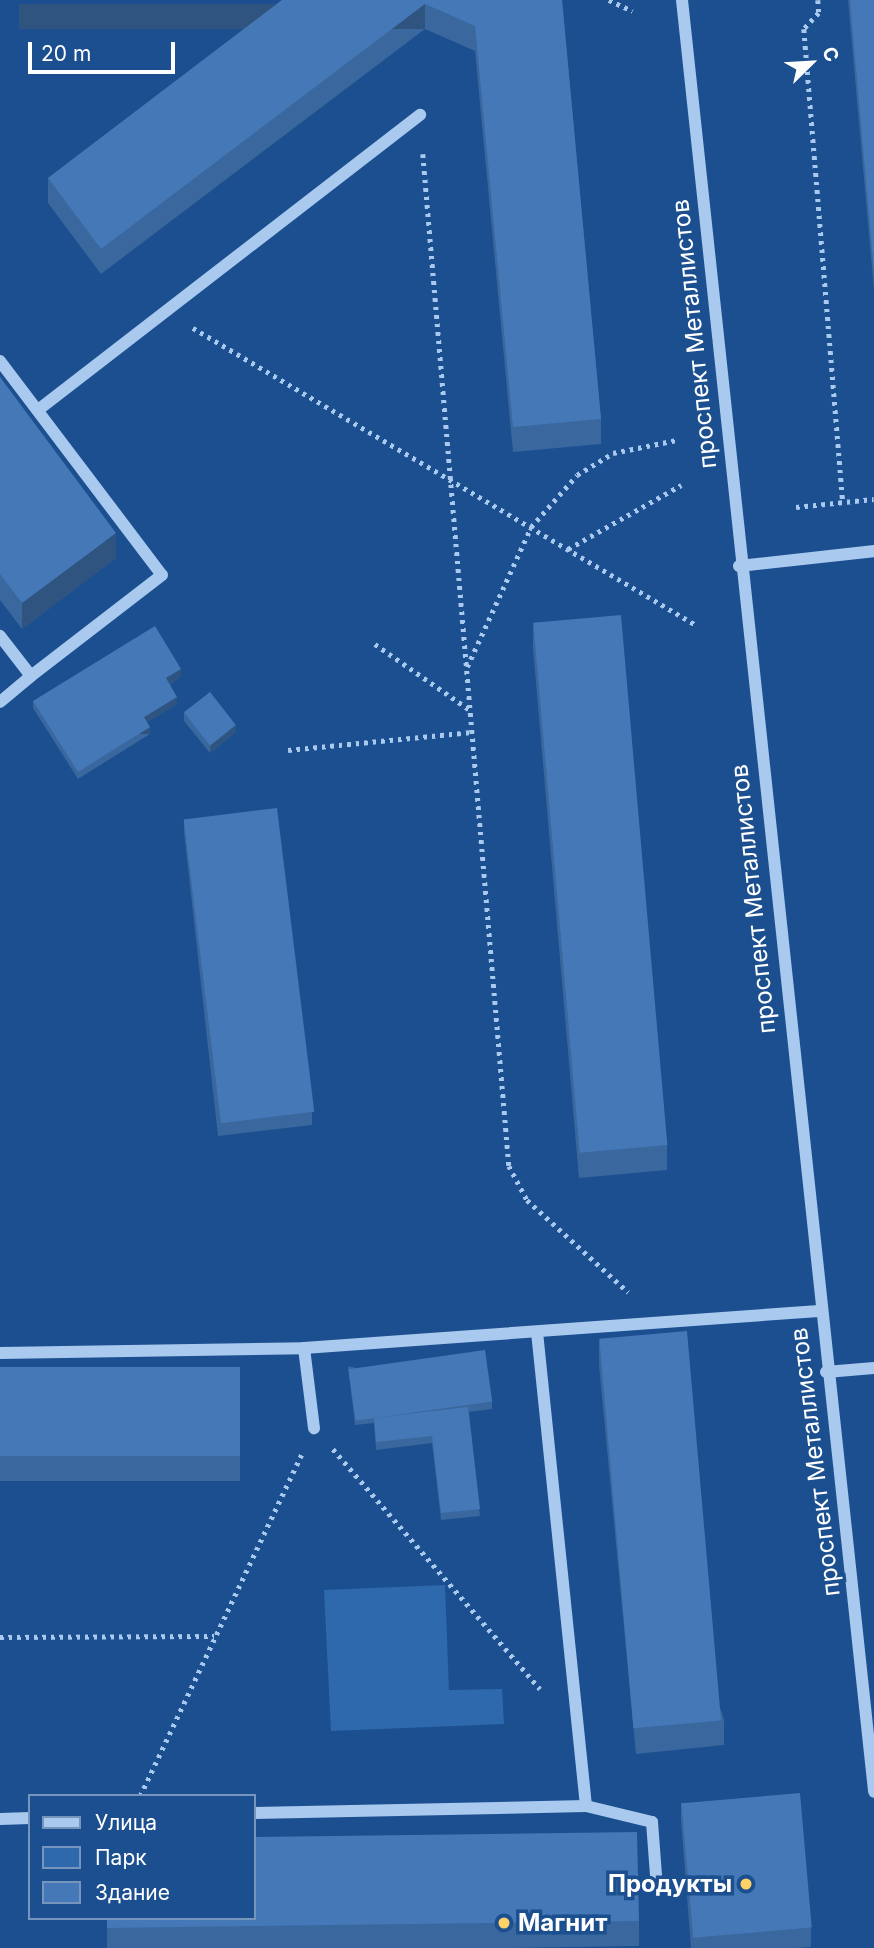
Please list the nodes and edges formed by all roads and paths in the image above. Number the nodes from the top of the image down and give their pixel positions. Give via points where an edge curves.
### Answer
1 (609, 0) edge
2 (682, 0) edge
3 (818, 0) edge
4 (633, 11) dead end
5 (420, 115) joint
6 (165, 312) junction
7 (0, 361) edge
8 (38, 410) junction
9 (677, 440) dead end
10 (451, 480) junction
11 (681, 485) dead end
12 (874, 499) edge
13 (842, 502) junction
14 (796, 507) dead end
15 (531, 527) junction
16 (568, 549) junction
17 (874, 551) edge
18 (739, 566) junction
19 (696, 625) dead end
20 (0, 636) edge
21 (375, 644) dead end
22 (467, 667) junction
23 (31, 676) junction
24 (0, 702) edge
25 (470, 710) junction
26 (472, 732) junction
27 (288, 750) dead end
28 (819, 1311) junction
29 (663, 1324) junction
30 (537, 1333) junction
31 (304, 1348) junction
32 (0, 1353) edge
33 (874, 1368) edge
34 (826, 1372) junction
35 (314, 1428) junction
36 (214, 1636) junction
37 (0, 1637) edge
38 (543, 1693) dead end
39 (874, 1792) edge
40 (141, 1794) edge
41 (586, 1806) junction
42 (256, 1813) edge
43 (28, 1818) edge
44 (0, 1819) edge
45 (656, 1889) dead end

1 - 4 path
2 - 18 street, проспект Металлистов
3 - 13 path via 819,13 804,29
5 - 6 street
5 - 10 path
6 - 8 street
6 - 10 path
7 - 8 street
8 - 23 street via 162,575
9 - 15 path via 604,458 577,475
10 - 15 path
10 - 22 path
11 - 16 path
12 - 13 path
13 - 14 path
15 - 16 path
15 - 22 path
16 - 19 path
17 - 18 street
18 - 28 street, проспект Металлистов
20 - 23 street
21 - 25 path
22 - 25 path
23 - 24 street
25 - 26 path
26 - 27 path
26 - 29 path via 514,1185
28 - 29 street
28 - 34 street, проспект Металлистов
29 - 30 street
30 - 31 street
30 - 41 street
31 - 32 street
31 - 35 street
33 - 34 street
34 - 39 street, проспект Металлистов
35 - 36 path
35 - 38 path
36 - 37 path
36 - 40 path
41 - 42 street
41 - 45 street via 652,1822
43 - 44 street

